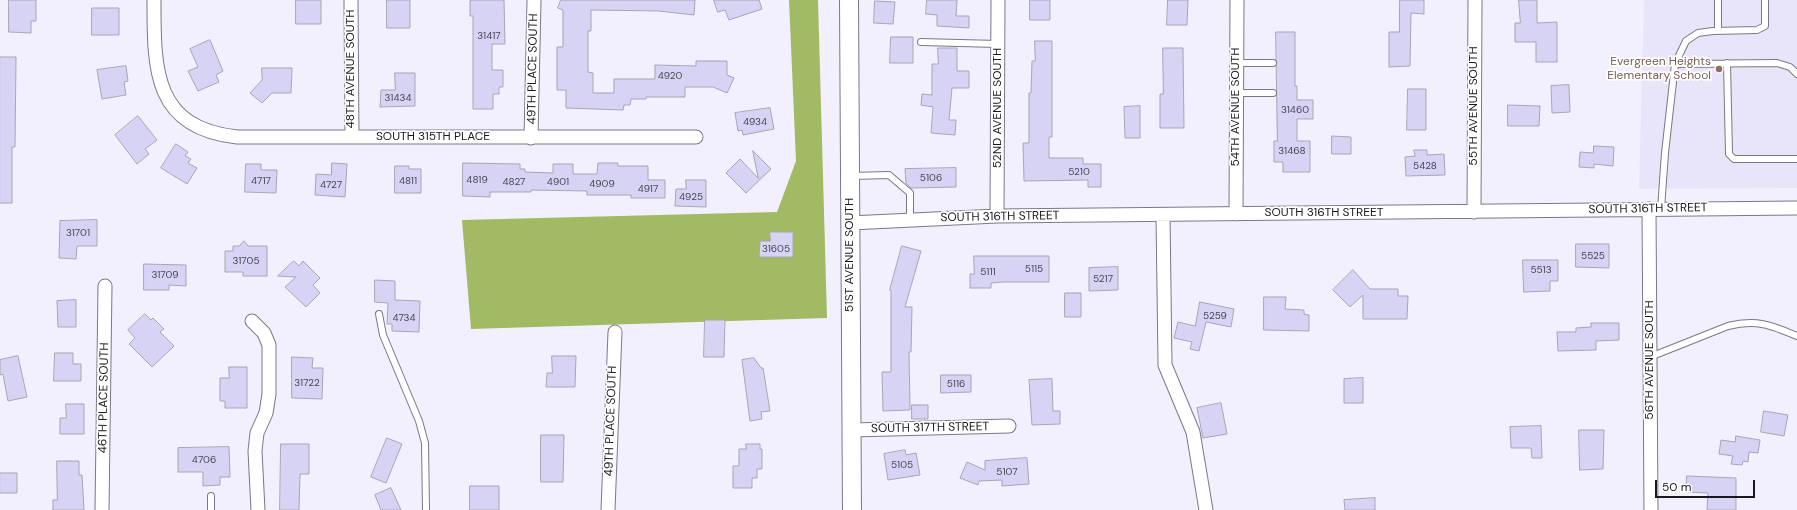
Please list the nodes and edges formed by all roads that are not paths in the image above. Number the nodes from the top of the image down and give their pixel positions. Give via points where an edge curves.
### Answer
1 (154, 0) edge
2 (351, 0) edge
3 (534, 0) edge
4 (849, 0) edge
5 (998, 0) edge
6 (1237, 0) edge
7 (1475, 0) edge
8 (1718, 0) edge
9 (1765, 0) edge
10 (1718, 30) junction
11 (922, 42) dead end
12 (998, 44) junction
13 (1237, 63) junction
14 (1273, 63) dead end
15 (1727, 63) junction
16 (1675, 64) junction
17 (1797, 74) edge
18 (1273, 93) dead end
19 (1236, 94) junction
20 (352, 137) junction
21 (696, 137) dead end
22 (531, 138) junction
23 (1797, 159) edge
24 (850, 176) junction
25 (1797, 208) edge
26 (1655, 209) junction
27 (1474, 212) junction
28 (1236, 214) junction
29 (1163, 215) junction
30 (997, 216) junction
31 (910, 220) junction
32 (850, 223) junction
33 (105, 286) dead end
34 (379, 314) dead end
35 (252, 321) dead end
36 (615, 332) dead end
37 (1797, 336) edge
38 (1650, 357) junction
39 (1009, 426) dead end
40 (852, 430) junction
41 (212, 496) dead end
42 (102, 510) edge
43 (211, 510) edge
44 (258, 510) edge
45 (426, 510) edge
46 (608, 510) edge
47 (852, 510) edge
48 (1206, 510) edge
49 (1651, 510) edge

1 - 20 street, SOUTH 315TH PLACE via 158,77 176,111 204,131 237,137
2 - 20 street, 48TH AVENUE SOUTH
3 - 22 street, 49TH PLACE SOUTH
4 - 24 main road, 51ST AVENUE SOUTH
5 - 12 street, 52ND AVENUE SOUTH
6 - 13 street, 54TH AVENUE SOUTH
7 - 27 street, 55TH AVENUE SOUTH
8 - 10 lane
9 - 10 lane via 1765,26 1758,30
10 - 16 lane via 1698,33 1686,41
11 - 12 lane
12 - 30 street, 52ND AVENUE SOUTH
13 - 14 lane
13 - 19 street, 54TH AVENUE SOUTH
15 - 16 lane
15 - 17 lane via 1777,63 1790,67
15 - 23 lane via 1729,154 1734,159
16 - 26 lane via 1665,153
18 - 19 lane
19 - 28 street, 54TH AVENUE SOUTH
20 - 22 street, SOUTH 315TH PLACE
21 - 22 street, SOUTH 315TH PLACE
24 - 31 lane via 889,174 910,193
24 - 32 main road, 51ST AVENUE SOUTH
25 - 26 street, SOUTH 316TH STREET
26 - 27 street, SOUTH 316TH STREET
26 - 38 street, 56TH AVENUE SOUTH
27 - 28 street, SOUTH 316TH STREET
28 - 29 street, SOUTH 316TH STREET
29 - 30 street, SOUTH 316TH STREET
29 - 48 street via 1165,365 1193,432
30 - 31 street, SOUTH 316TH STREET
31 - 32 street, SOUTH 316TH STREET
32 - 40 main road, 51ST AVENUE SOUTH
33 - 42 street, 46TH PLACE SOUTH
34 - 45 lane via 383,335 419,421 425,443
35 - 44 street via 264,333 269,345 269,394 266,413 257,433 255,451
36 - 46 street, 49TH PLACE SOUTH
37 - 38 lane via 1772,326 1753,322 1741,323
38 - 49 street, 56TH AVENUE SOUTH
39 - 40 street, SOUTH 317TH STREET
40 - 47 main road, 51ST AVENUE SOUTH
41 - 43 lane

